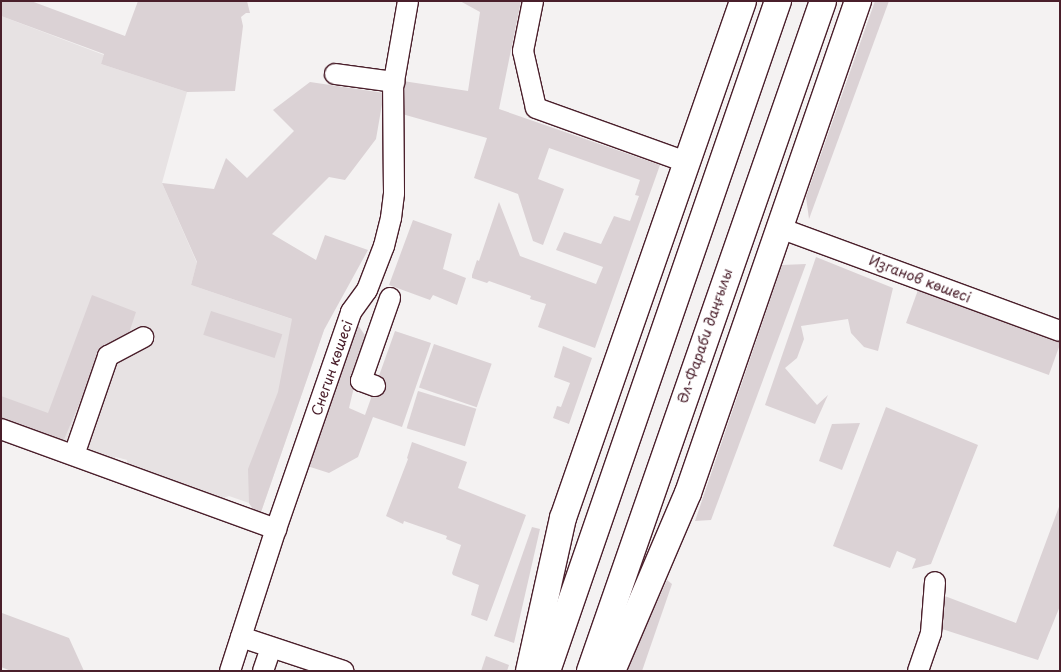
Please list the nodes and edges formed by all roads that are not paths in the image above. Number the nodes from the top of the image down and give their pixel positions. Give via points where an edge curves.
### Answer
1 (408, 1) edge
2 (533, 1) edge
3 (742, 1) edge
4 (778, 1) edge
5 (823, 1) edge
6 (858, 1) edge
7 (335, 74) dead end
8 (394, 82) junction
9 (686, 162) junction
10 (780, 228) junction
11 (362, 296) junction
12 (390, 298) dead end
13 (362, 321) dead end
14 (1060, 331) edge
15 (143, 337) dead end
16 (376, 386) dead end
17 (1, 429) edge
18 (74, 454) junction
19 (276, 529) junction
20 (935, 582) dead end
21 (241, 637) junction
22 (271, 648) junction
23 (230, 671) edge
24 (263, 671) edge
25 (343, 671) edge
26 (529, 671) edge
27 (546, 671) edge
28 (590, 671) edge
29 (612, 671) edge
30 (918, 671) edge

1 - 8 street, Снегин көшесі
2 - 9 street via 523,50 536,108
3 - 9 main road
4 - 27 main road
5 - 28 main road, Әл-Фараби даңғылы
6 - 10 main road
7 - 8 street
8 - 11 street, Снегин көшесі via 391,218 384,246
9 - 26 main road via 563,518
10 - 14 street, Изганов көшесі
10 - 29 main road via 678,521
11 - 13 street via 368,306
11 - 19 street, Снегин көшесі via 352,312
12 - 16 street via 361,381
15 - 18 street via 108,356
17 - 18 street
18 - 19 street via 119,465 235,506
19 - 21 street, Снегин көшесі
20 - 30 street via 931,633
21 - 22 street
21 - 23 street, Снегин көшесі
22 - 24 street
22 - 25 street

